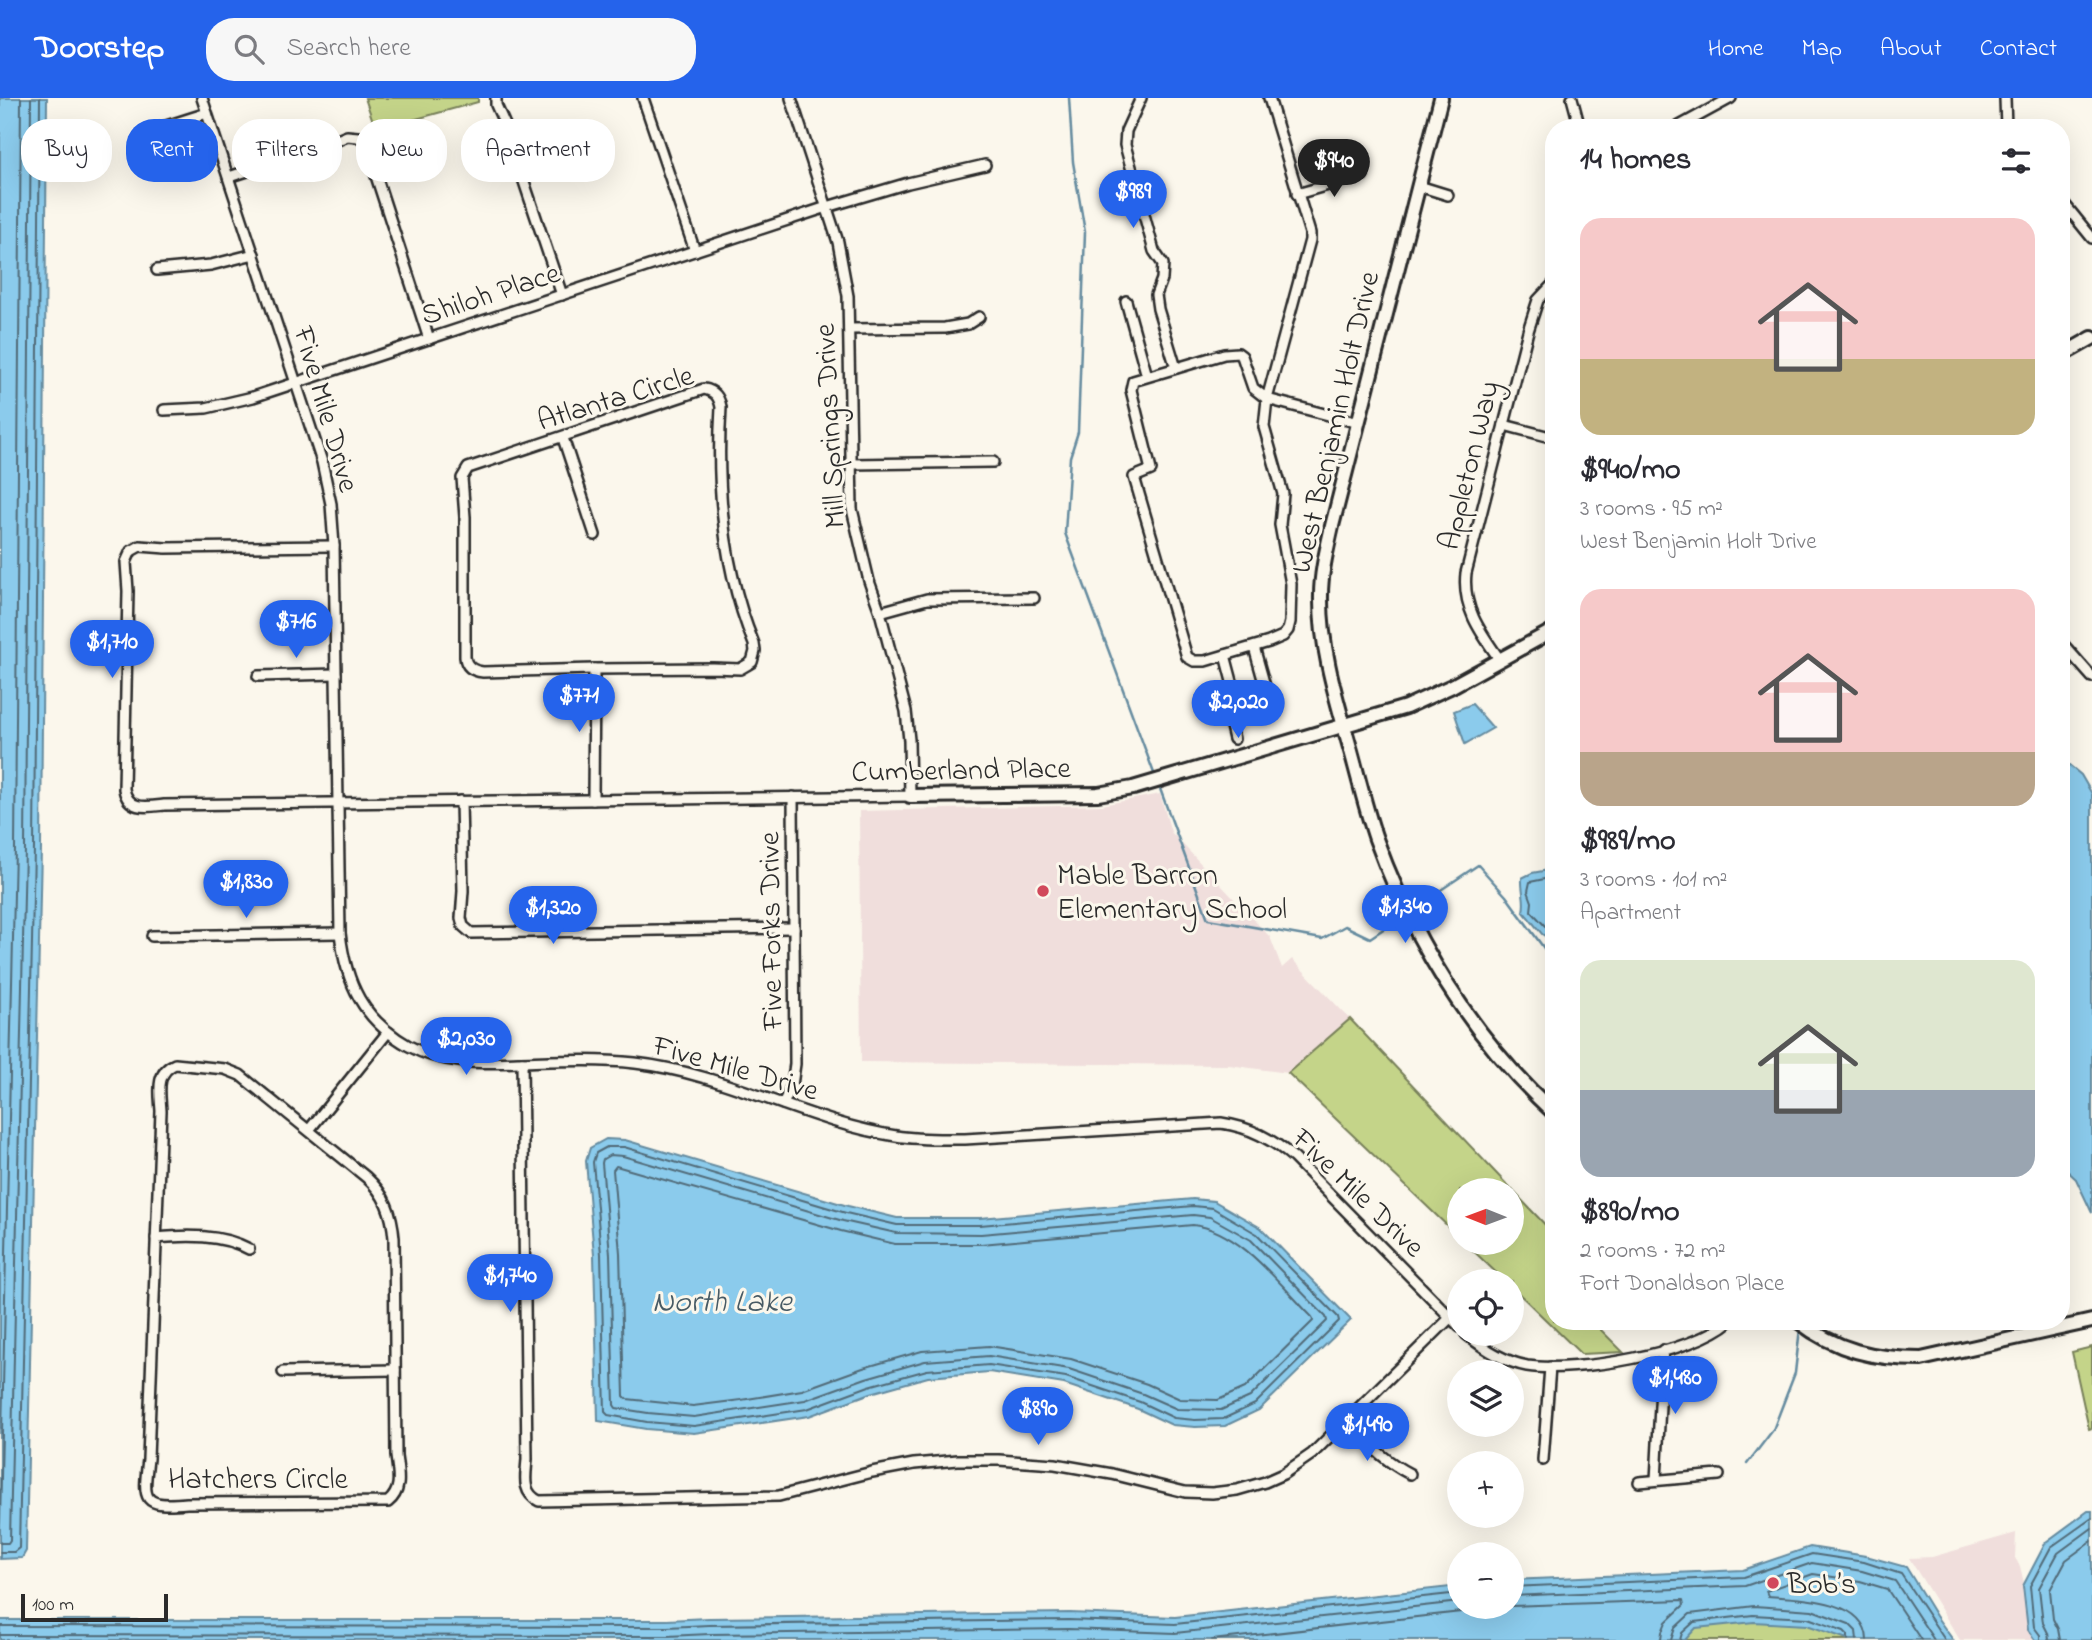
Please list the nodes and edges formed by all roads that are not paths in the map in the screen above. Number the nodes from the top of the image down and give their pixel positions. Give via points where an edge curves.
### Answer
1 (202, 98) edge
2 (496, 98) edge
3 (643, 98) edge
4 (791, 98) edge
5 (1141, 98) edge
6 (1269, 98) edge
7 (1441, 98) edge
8 (1572, 98) edge
9 (1731, 98) edge
10 (2005, 98) edge
11 (207, 113) junction
12 (188, 119) edge
13 (1578, 119) edge
14 (1692, 119) edge
15 (2006, 119) edge
16 (985, 165) dead end
17 (1363, 175) dead end
18 (229, 177) junction
19 (1419, 186) junction
20 (1297, 194) junction
21 (1448, 195) dead end
22 (827, 207) junction
23 (2070, 211) edge
24 (2092, 239) edge
25 (695, 251) junction
26 (254, 254) junction
27 (157, 270) dead end
28 (1545, 293) edge
29 (562, 295) junction
30 (1126, 301) dead end
31 (979, 317) dead end
32 (849, 329) junction
33 (429, 339) junction
34 (2090, 343) edge
35 (2070, 352) edge
36 (1175, 368) junction
37 (1147, 376) junction
38 (297, 383) junction
39 (1267, 399) junction
40 (164, 410) dead end
41 (1359, 423) junction
42 (1504, 425) junction
43 (1545, 436) edge
44 (563, 438) junction
45 (993, 462) dead end
46 (851, 464) junction
47 (595, 535) dead end
48 (334, 546) junction
49 (1034, 598) dead end
50 (880, 612) junction
51 (1545, 639) edge
52 (1254, 647) junction
53 (2070, 652) edge
54 (1225, 655) junction
55 (1500, 660) junction
56 (594, 669) junction
57 (336, 674) junction
58 (258, 676) dead end
59 (2092, 677) edge
60 (1238, 704) junction
61 (1344, 726) junction
62 (1234, 739) dead end
63 (910, 796) junction
64 (793, 797) junction
65 (593, 800) junction
66 (461, 801) junction
67 (337, 803) junction
68 (794, 928) junction
69 (340, 933) junction
70 (152, 936) dead end
71 (388, 1032) junction
72 (522, 1062) junction
73 (783, 1104) junction
74 (1545, 1104) edge
75 (309, 1130) junction
76 (156, 1238) junction
77 (249, 1249) dead end
78 (1447, 1315) edge
79 (1447, 1321) edge
80 (2092, 1321) edge
81 (2070, 1324) edge
82 (1715, 1330) edge
83 (1811, 1330) edge
84 (2024, 1330) edge
85 (1482, 1346) edge
86 (1663, 1350) junction
87 (1550, 1367) junction
88 (395, 1370) junction
89 (283, 1372) dead end
90 (1345, 1421) junction
91 (1543, 1460) dead end
92 (1410, 1474) dead end
93 (1719, 1475) dead end
94 (1656, 1480) junction
95 (1639, 1482) dead end

1 - 11 street, Five Mile Drive
2 - 29 street
3 - 25 street
4 - 22 street, Mill Springs Drive
5 - 36 street via 1126,131 1125,145 1154,250 1163,264 1156,295
6 - 20 street
7 - 19 street, West Benjamin Holt Drive
8 - 13 street
9 - 14 street
10 - 15 street
11 - 12 street
11 - 18 street, Five Mile Drive
16 - 22 street, Shiloh Place
17 - 20 street
18 - 26 street, Five Mile Drive
18 - 33 street via 347,136 365,142
19 - 21 street
19 - 41 street, West Benjamin Holt Drive
20 - 39 street via 1310,240
22 - 25 street, Shiloh Place
22 - 32 street, Mill Springs Drive via 848,296
23 - 24 street
25 - 29 street, Shiloh Place
26 - 27 street via 211,265
26 - 38 street, Five Mile Drive
28 - 42 street, Appleton Way via 1528,331
29 - 33 street, Shiloh Place
30 - 37 street
31 - 32 street via 945,328
32 - 46 street, Mill Springs Drive
33 - 38 street, Shiloh Place
34 - 35 street
36 - 37 street
36 - 39 street via 1238,353 1253,388
37 - 54 street via 1133,381 1131,390 1151,470 1134,477 1187,657 1205,661
38 - 40 street, Shiloh Place via 233,403
38 - 48 street, Five Mile Drive via 322,463
39 - 41 street
39 - 52 street via 1264,427 1283,494 1280,525 1291,584 1290,622 1283,636
41 - 61 street, West Benjamin Holt Drive via 1329,537 1321,593 1325,650
42 - 43 street
42 - 55 street, Appleton Way via 1464,587 1470,610
44 - 47 street
44 - 56 street, Atlanta Circle via 475,465 464,474 466,661 475,671 483,672
44 - 56 street, Atlanta Circle via 704,389 720,398 723,527 733,582 755,651 752,662 740,669
45 - 46 street
46 - 50 street, Mill Springs Drive via 852,509
48 - 57 street, Five Mile Drive
48 - 67 street, Cumberland Place via 144,546 131,551 126,562 124,789 129,802 143,807
49 - 50 street via 927,599
50 - 63 street, Mill Springs Drive via 906,711
51 - 55 street, Cumberland Place
52 - 54 street
52 - 60 street via 1268,697
53 - 59 street
54 - 60 street
55 - 61 street, Cumberland Place via 1428,698
56 - 65 street
57 - 58 street
57 - 67 street, Five Mile Drive
60 - 62 street via 1228,714
61 - 63 street, Cumberland Place via 1114,792
61 - 74 street, West Benjamin Holt Drive via 1375,836 1430,957 1502,1060
63 - 64 street, Cumberland Place
64 - 65 street, Cumberland Place
64 - 68 street, Five Forks Drive
65 - 66 street, Cumberland Place
66 - 67 street, Cumberland Place
66 - 68 street via 461,918 471,933
67 - 69 street, Five Mile Drive
68 - 73 street, Five Forks Drive via 795,1064
69 - 70 street
69 - 71 street, Five Mile Drive via 343,960 355,991
71 - 72 street, Five Mile Drive via 420,1051 451,1060
71 - 75 street
72 - 73 street, Five Mile Drive via 654,1066
72 - 90 street via 526,1485 539,1501 779,1496 872,1472 958,1460 1055,1464 1185,1492 1212,1493 1265,1482 1312,1454
73 - 78 street, Five Mile Drive via 856,1128 930,1139 1188,1124 1245,1128 1294,1158
75 - 76 street, Hatchers Circle via 234,1072 175,1064 168,1067 160,1078
75 - 88 street, Hatchers Circle via 374,1184 389,1208 394,1238
76 - 77 street via 223,1239
76 - 88 street, Hatchers Circle via 144,1489 152,1502 388,1502 399,1487
79 - 90 street
80 - 81 street
82 - 86 street
83 - 84 street via 1853,1351 1893,1359 1926,1358
85 - 87 street via 1525,1366
86 - 87 street via 1591,1365
86 - 94 street
87 - 91 street
88 - 89 street
90 - 92 street via 1381,1457
93 - 94 street
94 - 95 street

